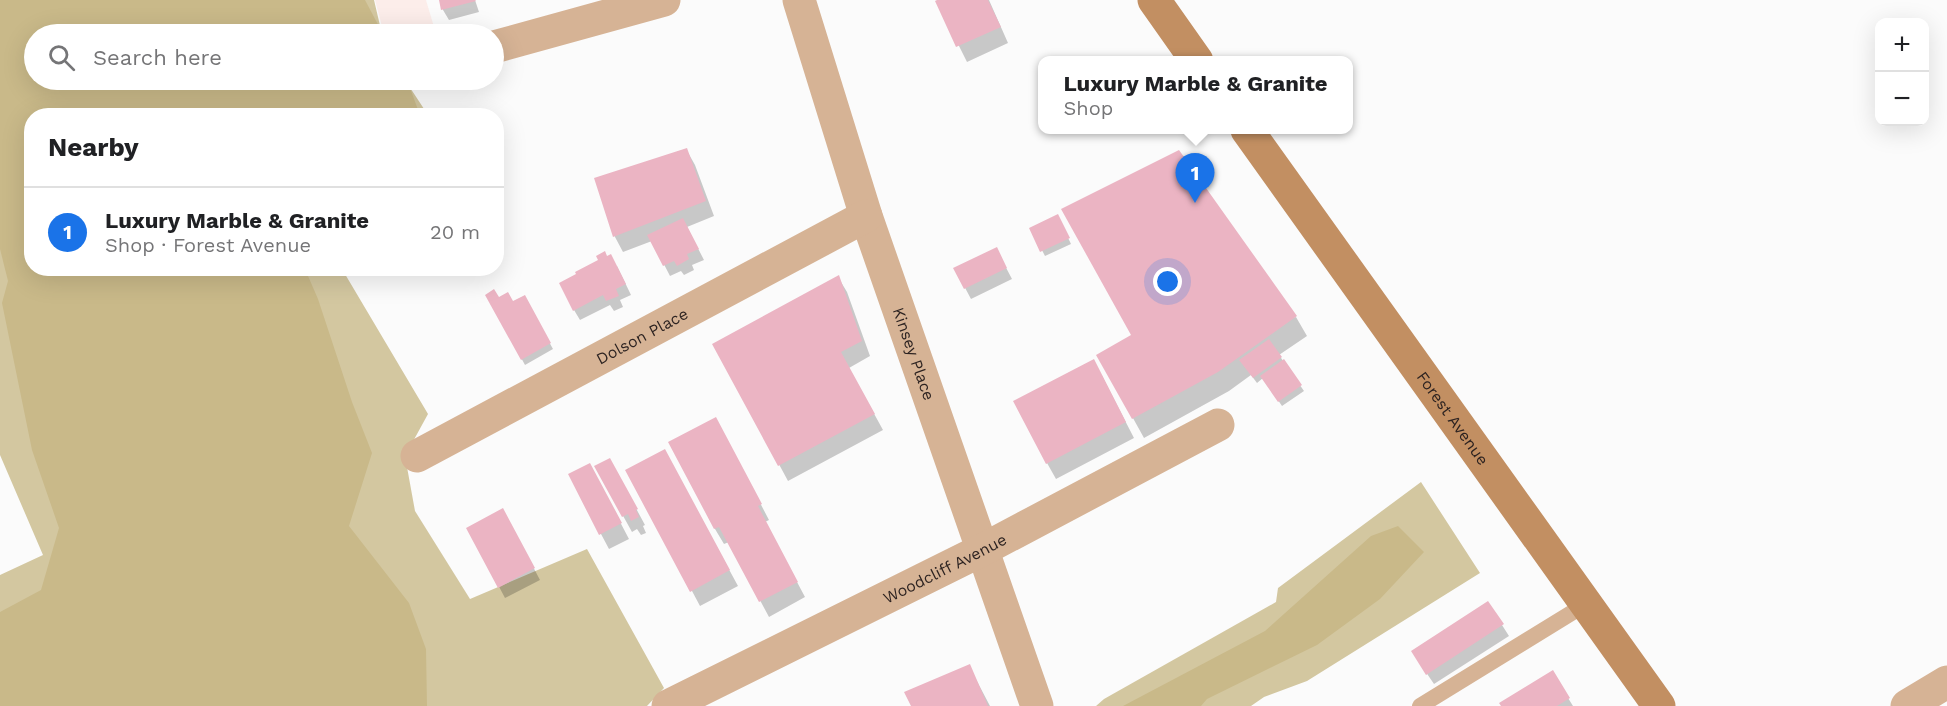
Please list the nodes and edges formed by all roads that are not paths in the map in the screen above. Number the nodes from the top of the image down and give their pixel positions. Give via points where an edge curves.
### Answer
1 (664, 0) edge
2 (799, 0) edge
3 (1154, 0) edge
4 (504, 44) edge
5 (1194, 56) edge
6 (1250, 134) edge
7 (866, 216) junction
8 (1218, 425) dead end
9 (417, 456) dead end
10 (982, 550) junction
11 (1586, 604) junction
12 (1947, 682) edge
13 (668, 706) edge
14 (1037, 706) edge
15 (1420, 706) edge
16 (1659, 706) edge
17 (1907, 706) edge

1 - 4 street
2 - 7 street, Kinsey Place
3 - 5 main road
6 - 11 main road, Forest Avenue
7 - 9 street, Dolson Place
7 - 10 street, Kinsey Place
8 - 10 street, Woodcliff Avenue
10 - 13 street, Woodcliff Avenue
10 - 14 street, Kinsey Place
11 - 15 lane
11 - 16 main road, Forest Avenue
12 - 17 street

